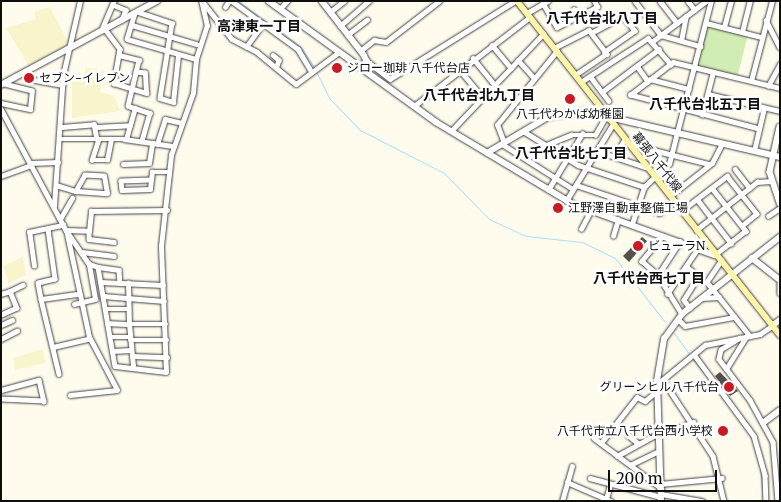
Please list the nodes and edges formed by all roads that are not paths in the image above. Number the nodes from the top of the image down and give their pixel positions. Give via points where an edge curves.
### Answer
1 (80, 1) edge
2 (156, 1) edge
3 (202, 1) edge
4 (230, 1) edge
5 (269, 1) edge
6 (287, 1) edge
7 (322, 1) edge
8 (344, 1) edge
9 (369, 1) edge
10 (439, 1) edge
11 (516, 1) edge
12 (594, 1) edge
13 (635, 1) edge
14 (660, 1) edge
15 (688, 1) edge
16 (706, 1) edge
17 (711, 1) edge
18 (731, 1) edge
19 (750, 1) edge
20 (772, 1) edge
21 (546, 2) edge
22 (114, 3) edge
23 (225, 7) dead end
24 (574, 9) dead end
25 (280, 10) junction
26 (695, 10) junction
27 (330, 12) junction
28 (137, 13) junction
29 (528, 15) junction
30 (686, 16) junction
31 (577, 17) junction
32 (367, 20) dead end
33 (766, 20) junction
34 (121, 21) junction
35 (677, 23) junction
36 (706, 23) junction
37 (263, 24) junction
38 (132, 25) junction
39 (340, 26) junction
40 (724, 27) junction
41 (103, 30) junction
42 (742, 32) junction
43 (591, 33) junction
44 (543, 34) junction
45 (346, 35) junction
46 (661, 35) junction
47 (762, 37) junction
48 (168, 38) junction
49 (653, 41) junction
50 (681, 41) junction
51 (196, 44) dead end
52 (492, 45) junction
53 (74, 46) junction
54 (700, 46) junction
55 (246, 47) junction
56 (780, 47) edge
57 (659, 49) junction
58 (556, 50) junction
59 (360, 51) junction
60 (164, 52) junction
61 (339, 52) junction
62 (605, 52) junction
63 (119, 55) junction
64 (178, 55) junction
65 (273, 55) dead end
66 (473, 58) junction
67 (196, 59) junction
68 (518, 60) junction
69 (367, 61) junction
70 (671, 64) junction
71 (780, 64) edge
72 (276, 66) junction
73 (637, 66) junction
74 (695, 67) junction
75 (362, 68) junction
76 (511, 68) junction
77 (459, 69) junction
78 (314, 70) junction
79 (136, 72) junction
80 (713, 72) junction
81 (576, 75) junction
82 (590, 76) junction
83 (534, 78) junction
84 (35, 80) dead end
85 (649, 80) junction
86 (751, 81) junction
87 (581, 82) junction
88 (2, 85) edge
89 (63, 85) junction
90 (495, 85) junction
91 (768, 86) junction
92 (133, 88) junction
93 (780, 88) edge
94 (689, 89) junction
95 (602, 92) junction
96 (708, 94) junction
97 (483, 98) junction
98 (609, 100) dead end
99 (1, 104) edge
100 (414, 106) junction
101 (135, 108) junction
102 (764, 108) junction
103 (1, 109) edge
104 (684, 110) junction
105 (780, 112) edge
106 (607, 114) junction
107 (702, 115) junction
108 (182, 123) junction
109 (613, 124) junction
110 (130, 125) junction
111 (62, 127) junction
112 (96, 127) junction
113 (759, 129) junction
114 (779, 131) edge
115 (451, 132) junction
116 (523, 132) junction
117 (679, 132) junction
118 (582, 134) junction
119 (62, 139) junction
120 (98, 139) junction
121 (111, 139) junction
122 (126, 140) junction
123 (142, 141) junction
124 (627, 141) junction
125 (155, 143) junction
126 (722, 143) junction
127 (503, 144) junction
128 (546, 145) junction
129 (173, 146) junction
130 (597, 151) junction
131 (754, 151) junction
132 (487, 153) junction
133 (673, 155) junction
134 (614, 156) junction
135 (773, 156) junction
136 (780, 157) edge
137 (567, 159) junction
138 (58, 162) junction
139 (31, 164) junction
140 (123, 164) dead end
141 (710, 164) junction
142 (586, 168) junction
143 (648, 168) junction
144 (735, 169) dead end
145 (170, 172) junction
146 (1, 176) edge
147 (556, 178) junction
148 (656, 178) junction
149 (151, 180) junction
150 (771, 180) junction
151 (780, 181) edge
152 (56, 185) junction
153 (574, 187) junction
154 (644, 187) junction
155 (712, 188) junction
156 (750, 188) junction
157 (548, 190) junction
158 (76, 191) junction
159 (742, 195) junction
160 (72, 198) dead end
161 (672, 199) junction
162 (697, 199) junction
163 (566, 200) junction
164 (780, 203) edge
165 (638, 205) junction
166 (727, 206) junction
167 (54, 207) junction
168 (780, 208) edge
169 (167, 210) junction
170 (590, 210) junction
171 (682, 211) junction
172 (768, 216) dead end
173 (712, 218) junction
174 (60, 219) junction
175 (618, 220) junction
176 (632, 224) junction
177 (742, 226) junction
178 (65, 228) junction
179 (581, 228) dead end
180 (48, 230) junction
181 (696, 230) junction
182 (89, 232) junction
183 (613, 236) dead end
184 (664, 236) junction
185 (780, 237) edge
186 (114, 242) dead end
187 (680, 242) junction
188 (731, 243) junction
189 (698, 248) junction
190 (82, 252) junction
191 (715, 255) junction
192 (114, 256) dead end
193 (752, 258) junction
194 (722, 260) junction
195 (89, 264) junction
196 (34, 266) dead end
197 (686, 266) junction
198 (98, 267) junction
199 (732, 273) junction
200 (658, 274) junction
201 (780, 281) edge
202 (101, 282) junction
203 (120, 283) junction
204 (128, 283) junction
205 (23, 284) dead end
206 (163, 285) junction
207 (713, 288) junction
208 (10, 291) junction
209 (780, 293) edge
210 (1, 294) edge
211 (77, 294) junction
212 (667, 294) junction
213 (103, 296) junction
214 (719, 297) junction
215 (129, 298) junction
216 (701, 298) junction
217 (41, 299) junction
218 (164, 301) junction
219 (76, 303) junction
220 (690, 308) junction
221 (129, 309) junction
222 (105, 310) junction
223 (1, 315) edge
224 (680, 316) junction
225 (734, 317) junction
226 (12, 320) dead end
227 (780, 320) edge
228 (107, 323) junction
229 (1, 324) edge
230 (129, 324) junction
231 (166, 324) junction
232 (772, 326) junction
233 (18, 331) dead end
234 (780, 335) edge
235 (748, 337) junction
236 (110, 338) junction
237 (740, 338) junction
238 (1, 339) edge
239 (89, 339) junction
240 (130, 339) junction
241 (167, 340) junction
242 (52, 347) junction
243 (112, 351) junction
244 (132, 353) junction
245 (167, 357) junction
246 (694, 358) junction
247 (133, 366) junction
248 (726, 369) junction
249 (59, 374) dead end
250 (660, 381) junction
251 (1, 390) edge
252 (657, 391) junction
253 (70, 395) dead end
254 (1, 399) edge
255 (780, 410) edge
256 (693, 422) junction
257 (763, 423) junction
258 (670, 431) dead end
259 (659, 433) junction
260 (628, 435) dead end
261 (594, 438) dead end
262 (601, 443) junction
263 (638, 443) junction
264 (659, 451) junction
265 (617, 456) junction
266 (572, 466) dead end
267 (630, 466) junction
268 (590, 478) dead end
269 (722, 478) junction
270 (567, 482) junction
271 (610, 485) junction
272 (779, 486) edge
273 (661, 493) edge
274 (608, 500) edge
275 (562, 501) edge
276 (702, 501) edge
277 (724, 501) edge
278 (766, 501) edge
279 (778, 501) edge

1 - 53 street
2 - 28 street
3 - 55 street via 229,36
3 - 67 street via 207,26
4 - 23 street
4 - 37 street
5 - 25 street
6 - 25 street
7 - 27 street
8 - 27 street
9 - 39 street
10 - 59 street via 386,42 374,40
11 - 29 main road, 幕張八千代線
11 - 69 street via 390,79
12 - 31 street via 597,7
13 - 46 street
14 - 35 street
15 - 26 street
16 - 26 street
17 - 36 street
18 - 40 street
19 - 42 street
20 - 33 street
21 - 29 street
21 - 31 street via 556,26
22 - 34 street via 126,10
22 - 41 street
24 - 31 street
25 - 61 street
26 - 30 street
27 - 39 street
28 - 34 street
28 - 38 street
28 - 48 street via 172,22
29 - 44 main road, 幕張八千代線
29 - 52 street
30 - 35 street
30 - 50 street
32 - 45 street
33 - 47 street
33 - 56 street
34 - 41 street
35 - 46 street
36 - 40 street
36 - 54 street
37 - 55 street
37 - 78 street via 298,49
38 - 48 street
38 - 60 street via 127,39
39 - 45 street
40 - 42 street
41 - 53 street
41 - 63 street via 109,40 119,45
42 - 47 street
43 - 58 street
43 - 62 street
43 - 62 street via 623,16 635,32
44 - 58 main road, 幕張八千代線
44 - 68 street
45 - 59 street
46 - 49 street
46 - 50 street
47 - 86 street
48 - 51 street
48 - 60 street
49 - 57 street
49 - 82 street via 642,42
50 - 54 street
52 - 66 street
52 - 76 street
53 - 88 street
53 - 89 street
54 - 74 street
55 - 72 street
57 - 70 street
57 - 73 street
58 - 81 main road, 幕張八千代線
58 - 83 street
59 - 69 street
60 - 64 street
60 - 64 street via 160,98 173,102
61 - 75 street
61 - 78 street
62 - 81 street
63 - 79 street via 139,60
63 - 92 street via 114,83
64 - 67 street
65 - 72 street via 279,60
66 - 77 street
66 - 90 street
67 - 108 street via 194,89
68 - 76 street
68 - 83 street
69 - 75 street
70 - 74 street
70 - 85 street
71 - 91 street
72 - 78 street via 296,84
73 - 85 street
73 - 95 street
74 - 80 street
74 - 94 street
75 - 100 street
76 - 90 street
77 - 97 street
77 - 100 street
79 - 92 street
79 - 92 street via 145,73 146,93
80 - 86 street
80 - 96 street
81 - 87 main road, 幕張八千代線
82 - 87 street
82 - 95 street
83 - 127 street via 497,125
84 - 89 street
85 - 94 street
85 - 104 street via 630,97
86 - 91 street
87 - 106 main road, 幕張八千代線
88 - 99 street via 32,90 30,109
89 - 111 street
90 - 97 street
91 - 93 street
92 - 101 street via 128,106
94 - 104 street
95 - 98 street
96 - 102 street
96 - 107 street
97 - 115 street
100 - 115 street
101 - 110 street
101 - 123 street via 150,113
102 - 105 street
102 - 113 street
103 - 139 street
104 - 107 street
104 - 117 street
106 - 109 main road, 幕張八千代線
106 - 116 street via 568,112
106 - 117 street
106 - 118 street via 595,136
107 - 113 street
108 - 125 street via 165,119
108 - 129 street
109 - 124 main road, 幕張八千代線
109 - 130 street
110 - 112 street
110 - 122 street
111 - 112 street
111 - 119 street
112 - 120 street
113 - 131 street
114 - 135 street
115 - 132 street
116 - 127 street
116 - 128 street
117 - 126 street
117 - 133 street
118 - 128 street via 564,136
118 - 137 street
119 - 120 street
119 - 138 street
120 - 121 street
120 - 121 street via 92,160 106,160
121 - 122 street
122 - 123 street
123 - 125 street
124 - 133 street
124 - 134 street
124 - 143 main road, 幕張八千代線
125 - 129 street
125 - 140 street via 149,163
126 - 131 street
126 - 141 street
127 - 132 street
127 - 147 street
128 - 137 street
129 - 145 street
130 - 134 street
130 - 142 street
131 - 135 street
132 - 157 street
133 - 141 street
133 - 148 street
134 - 143 street
135 - 136 street
135 - 150 street
137 - 142 street
137 - 147 street
138 - 139 street
138 - 152 street
139 - 146 street
139 - 167 street
141 - 161 street
142 - 153 street
142 - 154 street
143 - 148 main road, 幕張八千代線
144 - 156 street
145 - 149 street via 152,172
145 - 169 street
147 - 153 street
147 - 157 street
148 - 154 street
148 - 161 main road, 幕張八千代線
149 - 149 street via 150,189 122,190 121,181
150 - 151 street
150 - 156 street
150 - 164 street
152 - 158 street
152 - 167 street
153 - 163 street
153 - 165 street
154 - 165 street
155 - 159 street via 727,176
155 - 162 street
155 - 166 street
156 - 159 street
157 - 163 street
158 - 158 street via 107,192 104,176 86,175
159 - 166 street
159 - 177 street via 757,214
160 - 174 street
161 - 165 street via 659,213
161 - 171 main road, 幕張八千代線
162 - 171 street
162 - 173 street
163 - 170 street
165 - 176 street
166 - 173 street
166 - 177 street
167 - 174 street
168 - 172 street
169 - 182 street via 91,211
169 - 206 street via 161,250
170 - 175 street
170 - 179 street
171 - 181 main road, 幕張八千代線
173 - 181 street
173 - 188 street
174 - 178 street
175 - 176 street
175 - 183 street
176 - 184 street
177 - 188 street via 746,231
178 - 180 street
178 - 182 street
178 - 190 street
178 - 211 street
180 - 196 street via 29,232
180 - 217 street via 55,279 38,284
181 - 191 main road, 幕張八千代線
182 - 186 street via 89,239
184 - 187 street
184 - 200 street via 642,261
185 - 193 street
187 - 189 street
187 - 200 street
188 - 191 street
189 - 191 street
189 - 197 street
190 - 192 street
190 - 195 street
191 - 194 main road, 幕張八千代線
193 - 199 street
193 - 201 street
194 - 199 main road, 幕張八千代線
194 - 207 street via 707,282
195 - 198 street
195 - 219 street via 95,299
197 - 212 street
197 - 220 street via 699,276 684,300
198 - 202 street
198 - 203 street via 118,270
199 - 207 street
199 - 232 main road, 幕張八千代線
200 - 212 street
201 - 209 street
202 - 203 street
202 - 213 street
203 - 204 street
204 - 206 street
204 - 215 street
205 - 208 street
206 - 218 street
207 - 214 street
207 - 216 street
208 - 210 street
208 - 223 street via 17,308
211 - 217 street
211 - 219 street
212 - 224 street
213 - 215 street
213 - 222 street
214 - 216 street
214 - 225 street
215 - 218 street
215 - 221 street
216 - 220 street
217 - 242 street
218 - 231 street
219 - 239 street
220 - 224 street
221 - 222 street
221 - 230 street
222 - 228 street
224 - 225 street via 685,326
224 - 250 street via 659,354
225 - 235 street
226 - 229 street
227 - 232 street
228 - 230 street
228 - 236 street
230 - 231 street
230 - 240 street
231 - 241 street
232 - 234 main road, 幕張八千代線
232 - 235 street
233 - 238 street
235 - 237 street
235 - 248 street
236 - 240 street
236 - 243 street
237 - 246 street via 705,345
237 - 248 street via 719,352
239 - 242 street
239 - 253 street via 117,390
240 - 241 street
240 - 244 street
241 - 245 street
242 - 249 street
243 - 244 street
243 - 247 street via 115,366
244 - 245 street
244 - 247 street
245 - 247 street via 166,372 133,371
246 - 250 street
246 - 278 street via 754,436 765,475
248 - 257 street
250 - 252 street
250 - 256 street
251 - 254 street via 39,380 44,400
252 - 259 street
252 - 262 street via 645,401 638,396
255 - 257 street
256 - 258 street
256 - 269 street
257 - 272 street via 776,451
259 - 263 street
259 - 264 street
260 - 263 street
261 - 262 street
262 - 265 street
263 - 265 street
264 - 267 street
264 - 273 street
265 - 267 street
266 - 270 street
267 - 273 street
268 - 271 street
269 - 273 street
269 - 277 street
270 - 274 street
270 - 275 street
271 - 273 street
271 - 274 street
272 - 279 street
273 - 276 street

